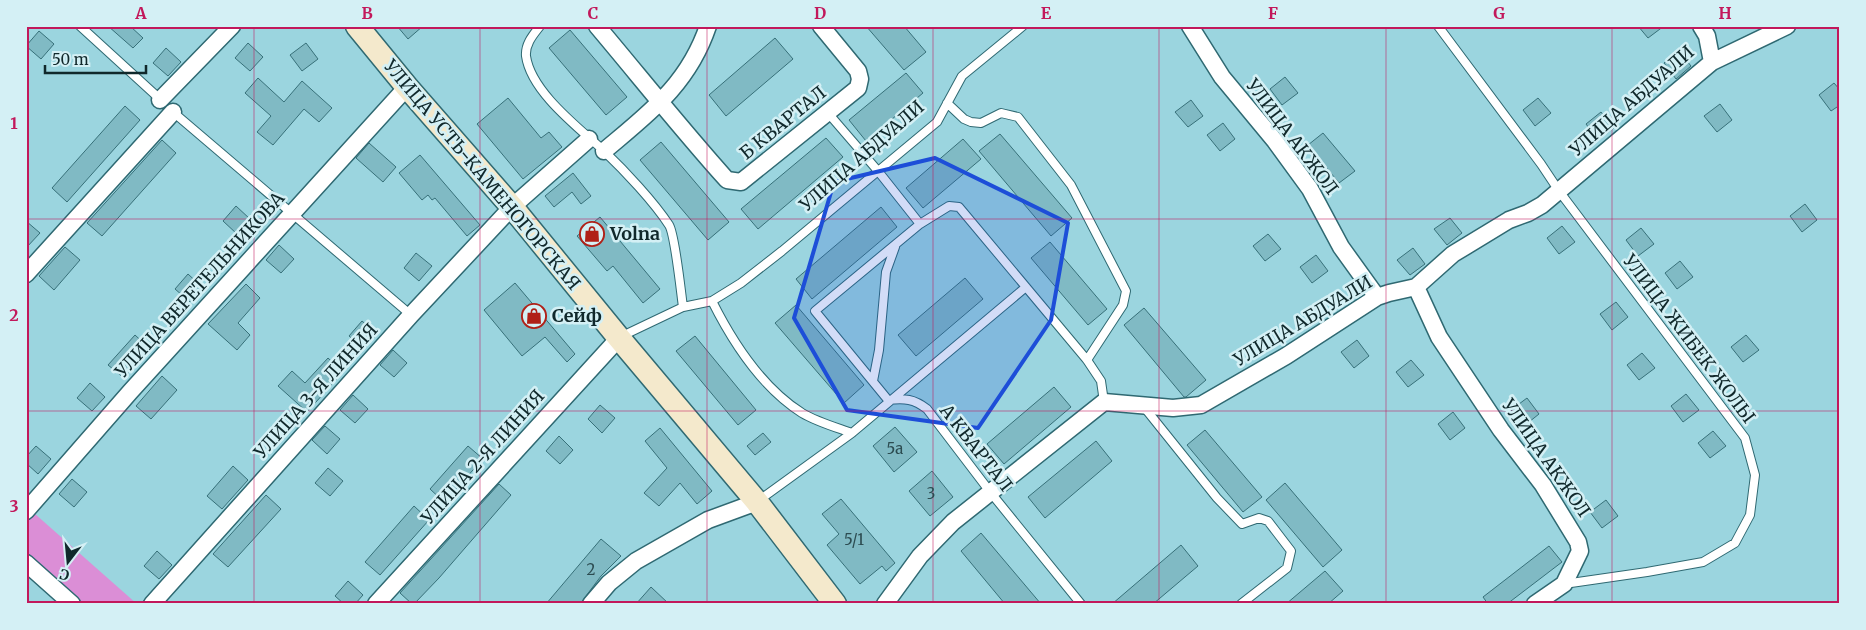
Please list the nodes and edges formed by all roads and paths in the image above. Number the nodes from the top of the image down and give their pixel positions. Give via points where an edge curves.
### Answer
1 (80, 26) edge
2 (232, 26) edge
3 (357, 26) edge
4 (540, 26) edge
5 (597, 26) edge
6 (708, 26) edge
7 (821, 26) edge
8 (1022, 26) edge
9 (1190, 26) edge
10 (1438, 26) edge
11 (1701, 26) edge
12 (1787, 26) edge
13 (1712, 62) junction
14 (407, 87) junction
15 (160, 100) junction
16 (661, 102) junction
17 (947, 103) junction
18 (173, 112) junction
19 (828, 112) junction
20 (589, 139) junction
21 (604, 151) junction
22 (878, 171) junction
23 (1559, 192) junction
24 (512, 207) junction
25 (292, 214) junction
26 (920, 224) junction
27 (895, 245) junction
28 (26, 274) edge
29 (1026, 287) junction
30 (1416, 287) junction
31 (1377, 297) junction
32 (712, 301) junction
33 (683, 307) junction
34 (411, 315) junction
35 (619, 338) junction
36 (1087, 360) junction
37 (873, 381) junction
38 (888, 400) junction
39 (1104, 402) junction
40 (1143, 406) junction
41 (852, 432) junction
42 (991, 493) junction
43 (757, 502) junction
44 (26, 511) edge
45 (26, 563) edge
46 (1564, 584) junction
47 (72, 604) edge
48 (152, 604) edge
49 (376, 604) edge
50 (591, 604) edge
51 (835, 604) edge
52 (885, 604) edge
53 (1081, 604) edge
54 (1241, 604) edge
55 (1534, 604) edge

1 - 15 lane
2 - 15 street
3 - 14 street, УЛИЦА УСТЬ-КАМЕНОГОРСКАЯ
4 - 20 lane via 528,41 526,55 531,72 548,98
5 - 16 street, Б КВАРТАЛ
6 - 16 street via 686,72
7 - 19 street, Б КВАРТАЛ via 858,71 860,79 858,88
8 - 17 lane, УЛИЦА АБДУАЛИ via 962,76
9 - 31 street, УЛИЦА АКЖОЛ via 1222,77 1310,189 1341,247
10 - 23 lane, УЛИЦА ЖИБЕК ЖОЛЫ
11 - 13 street, УЛИЦА АБДУАЛИ via 1707,36
12 - 13 street
13 - 23 street, УЛИЦА АБДУАЛИ
14 - 24 street, УЛИЦА УСТЬ-КАМЕНОГОРСКАЯ
14 - 25 street, УЛИЦА ВЕРЕТЕЛЬНИКОВА
15 - 18 lane
16 - 19 street, Б КВАРТАЛ via 727,180 741,182
16 - 21 street
17 - 22 lane, УЛИЦА АБДУАЛИ via 937,122
17 - 36 lane via 972,122 981,122 1001,113 1018,117 1071,185 1126,291 1123,305
18 - 25 lane
18 - 28 street
19 - 22 lane
20 - 21 lane
20 - 24 street, УЛИЦА 3-Я ЛИНИЯ
21 - 33 lane via 671,227
22 - 26 lane
22 - 32 lane, УЛИЦА АБДУАЛИ via 782,252
23 - 30 street, УЛИЦА АБДУАЛИ via 1542,205 1509,220 1453,254
23 - 46 lane, УЛИЦА ЖИБЕК ЖОЛЫ via 1744,438 1755,476 1750,515 1735,543 1703,562
24 - 34 street, УЛИЦА 3-Я ЛИНИЯ
24 - 35 street, УЛИЦА УСТЬ-КАМЕНОГОРСКАЯ
25 - 34 lane
25 - 44 street, УЛИЦА ВЕРЕТЕЛЬНИКОВА
26 - 27 lane
26 - 29 lane via 949,206 959,207
27 - 37 lane via 886,272
27 - 37 lane via 815,311
29 - 36 lane
29 - 38 lane
30 - 31 street, УЛИЦА АБДУАЛИ
30 - 46 street, УЛИЦА АКЖОЛ via 1438,337 1574,534 1580,551
31 - 40 street, УЛИЦА АБДУАЛИ via 1286,356 1201,405 1173,408
32 - 33 lane
32 - 41 lane via 744,356 780,396 825,424
33 - 35 lane
34 - 48 street, УЛИЦА 3-Я ЛИНИЯ
35 - 43 street, УЛИЦА УСТЬ-КАМЕНОГОРСКАЯ
35 - 49 street, УЛИЦА 2-Я ЛИНИЯ
36 - 39 lane via 1101,381
37 - 38 lane
38 - 41 lane
38 - 42 lane, А КВАРТАЛ via 910,399 927,409
39 - 40 street, УЛИЦА АБДУАЛИ
39 - 42 street
40 - 54 lane via 1242,524 1259,518 1268,521 1291,551 1286,568
41 - 43 lane
42 - 52 street via 953,522 920,556
42 - 53 lane, А КВАРТАЛ
43 - 50 street via 708,520 636,561 609,582
43 - 51 street, УЛИЦА УСТЬ-КАМЕНОГОРСКАЯ
45 - 47 street
46 - 55 street

